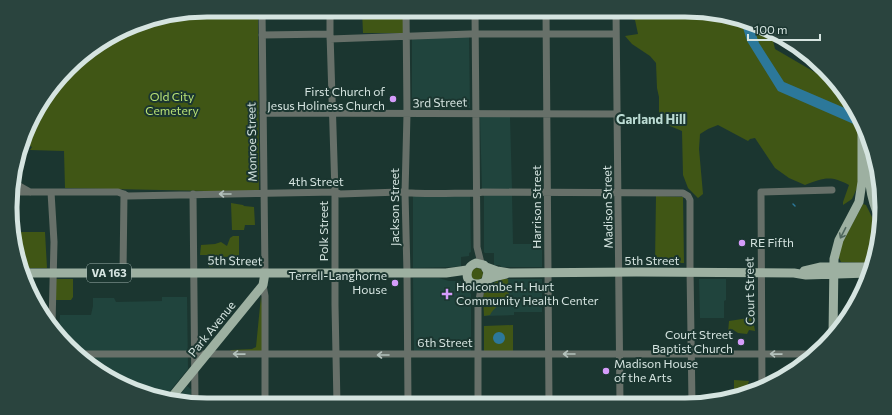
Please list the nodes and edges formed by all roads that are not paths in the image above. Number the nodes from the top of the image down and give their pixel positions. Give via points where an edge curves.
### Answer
1 (262, 17) edge
2 (330, 17) edge
3 (406, 17) edge
4 (475, 17) edge
5 (546, 17) edge
6 (616, 17) edge
7 (616, 34) junction
8 (262, 35) junction
9 (476, 35) junction
10 (546, 35) junction
11 (330, 36) junction
12 (406, 36) junction
13 (263, 113) junction
14 (332, 113) junction
15 (476, 113) junction
16 (407, 114) junction
17 (547, 114) junction
18 (618, 114) junction
19 (863, 141) edge
20 (868, 154) edge
21 (865, 182) junction
22 (19, 186) edge
23 (832, 190) dead end
24 (18, 192) edge
25 (30, 192) junction
26 (51, 192) junction
27 (335, 192) junction
28 (548, 192) junction
29 (619, 192) junction
30 (264, 193) junction
31 (405, 193) junction
32 (477, 193) junction
33 (124, 194) junction
34 (193, 194) junction
35 (859, 202) junction
36 (875, 209) edge
37 (875, 215) edge
38 (866, 268) edge
39 (834, 271) junction
40 (123, 272) junction
41 (193, 272) junction
42 (29, 273) edge
43 (52, 273) junction
44 (265, 273) junction
45 (335, 273) junction
46 (407, 273) junction
47 (548, 273) junction
48 (620, 273) junction
49 (690, 273) junction
50 (761, 273) junction
51 (863, 273) edge
52 (477, 274) junction
53 (263, 285) junction
54 (52, 317) edge
55 (833, 327) edge
56 (207, 353) junction
57 (86, 354) edge
58 (265, 354) junction
59 (477, 354) junction
60 (549, 354) junction
61 (620, 354) junction
62 (691, 354) junction
63 (762, 354) junction
64 (806, 354) edge
65 (194, 355) junction
66 (336, 355) junction
67 (408, 355) junction
68 (194, 370) junction
69 (762, 381) edge
70 (174, 395) edge
71 (194, 398) edge
72 (265, 398) edge
73 (337, 398) edge
74 (408, 398) edge
75 (478, 398) edge
76 (549, 398) edge
77 (620, 398) edge
78 (692, 398) edge

1 - 8 street, Monroe Street
2 - 11 street, Polk Street
3 - 12 street, Jackson Street
4 - 9 street
5 - 10 street, Harrison Street
6 - 7 street, Madison Street
7 - 10 street
7 - 18 street, Madison Street
8 - 11 street
8 - 13 street, Monroe Street
9 - 10 street
9 - 12 street
9 - 15 street
10 - 17 street, Harrison Street
11 - 12 street
11 - 14 street, Polk Street
12 - 16 street, Jackson Street
13 - 14 street, 3rd Street
13 - 30 street, Monroe Street
14 - 16 street, 3rd Street
14 - 27 street, Polk Street
15 - 16 street, 3rd Street
15 - 17 street, 3rd Street
15 - 32 street
16 - 31 street, Jackson Street
17 - 18 street, 3rd Street
17 - 28 street, Harrison Street
18 - 29 street, Madison Street
19 - 21 main road
20 - 21 main road
21 - 35 main road
21 - 36 main road
22 - 25 street
23 - 50 street, Court Street via 761,192
24 - 25 street, 4th Street
25 - 26 street, 4th Street
26 - 33 street, 4th Street
26 - 43 street via 54,242
27 - 30 street, 4th Street
27 - 31 street, 4th Street
27 - 45 street, Polk Street
28 - 29 street, 4th Street
28 - 32 street, 4th Street
28 - 47 street, Harrison Street
29 - 48 street, Madison Street
29 - 49 street, 4th Street via 683,193 688,196
30 -> 34 street, 4th Street
30 - 44 street, Monroe Street
31 - 32 street, 4th Street
31 - 46 street, Jackson Street
32 - 52 street
33 - 34 street, 4th Street
33 - 40 street
34 - 41 street
35 - 37 main road via 866,201
35 -> 39 main road via 836,250
38 - 39 main road, 5th Street
39 - 50 main road, 5th Street / VA 163 via 821,268 794,273
39 - 51 main road, 5th Street
39 - 55 main road
40 - 41 main road, 5th Street / VA 163
40 - 43 main road, 5th Street / VA 163
41 - 44 main road, 5th Street / VA 163
41 - 65 street
42 - 43 main road, 5th Street / VA 163
43 - 54 street
44 - 45 main road, 5th Street / VA 163
44 - 53 main road
45 - 46 main road, 5th Street / VA 163
45 - 66 street, Polk Street
46 - 52 main road, 5th Street / VA 163
46 - 67 street, Jackson Street
47 - 48 main road, 5th Street / VA 163
47 - 52 main road, 5th Street / VA 163 via 510,273 492,277
47 - 60 street, Harrison Street
48 - 49 main road, 5th Street / VA 163
48 - 61 street, Madison Street
49 - 50 main road, 5th Street / VA 163
49 - 62 street
50 - 63 street, Court Street
52 - 59 street
53 - 56 main road, Park Avenue
53 - 58 street
58 -> 56 street, 6th Street
56 - 65 street, 6th Street
56 - 68 main road, Park Avenue
57 - 65 street, 6th Street
58 - 66 street, 6th Street
58 - 72 street
59 - 60 street, 6th Street
59 - 67 street, 6th Street
59 - 75 street
61 -> 60 street, 6th Street
60 - 76 street, Harrison Street
61 - 62 street, 6th Street
61 - 77 street, Madison Street
62 - 63 street, 6th Street
62 - 78 street
64 -> 63 street, 6th Street
63 - 69 street, Court Street
65 - 68 street
67 -> 66 street, 6th Street
66 - 73 street, Polk Street
67 - 74 street, Jackson Street
68 - 70 main road, Park Avenue
68 - 71 street

